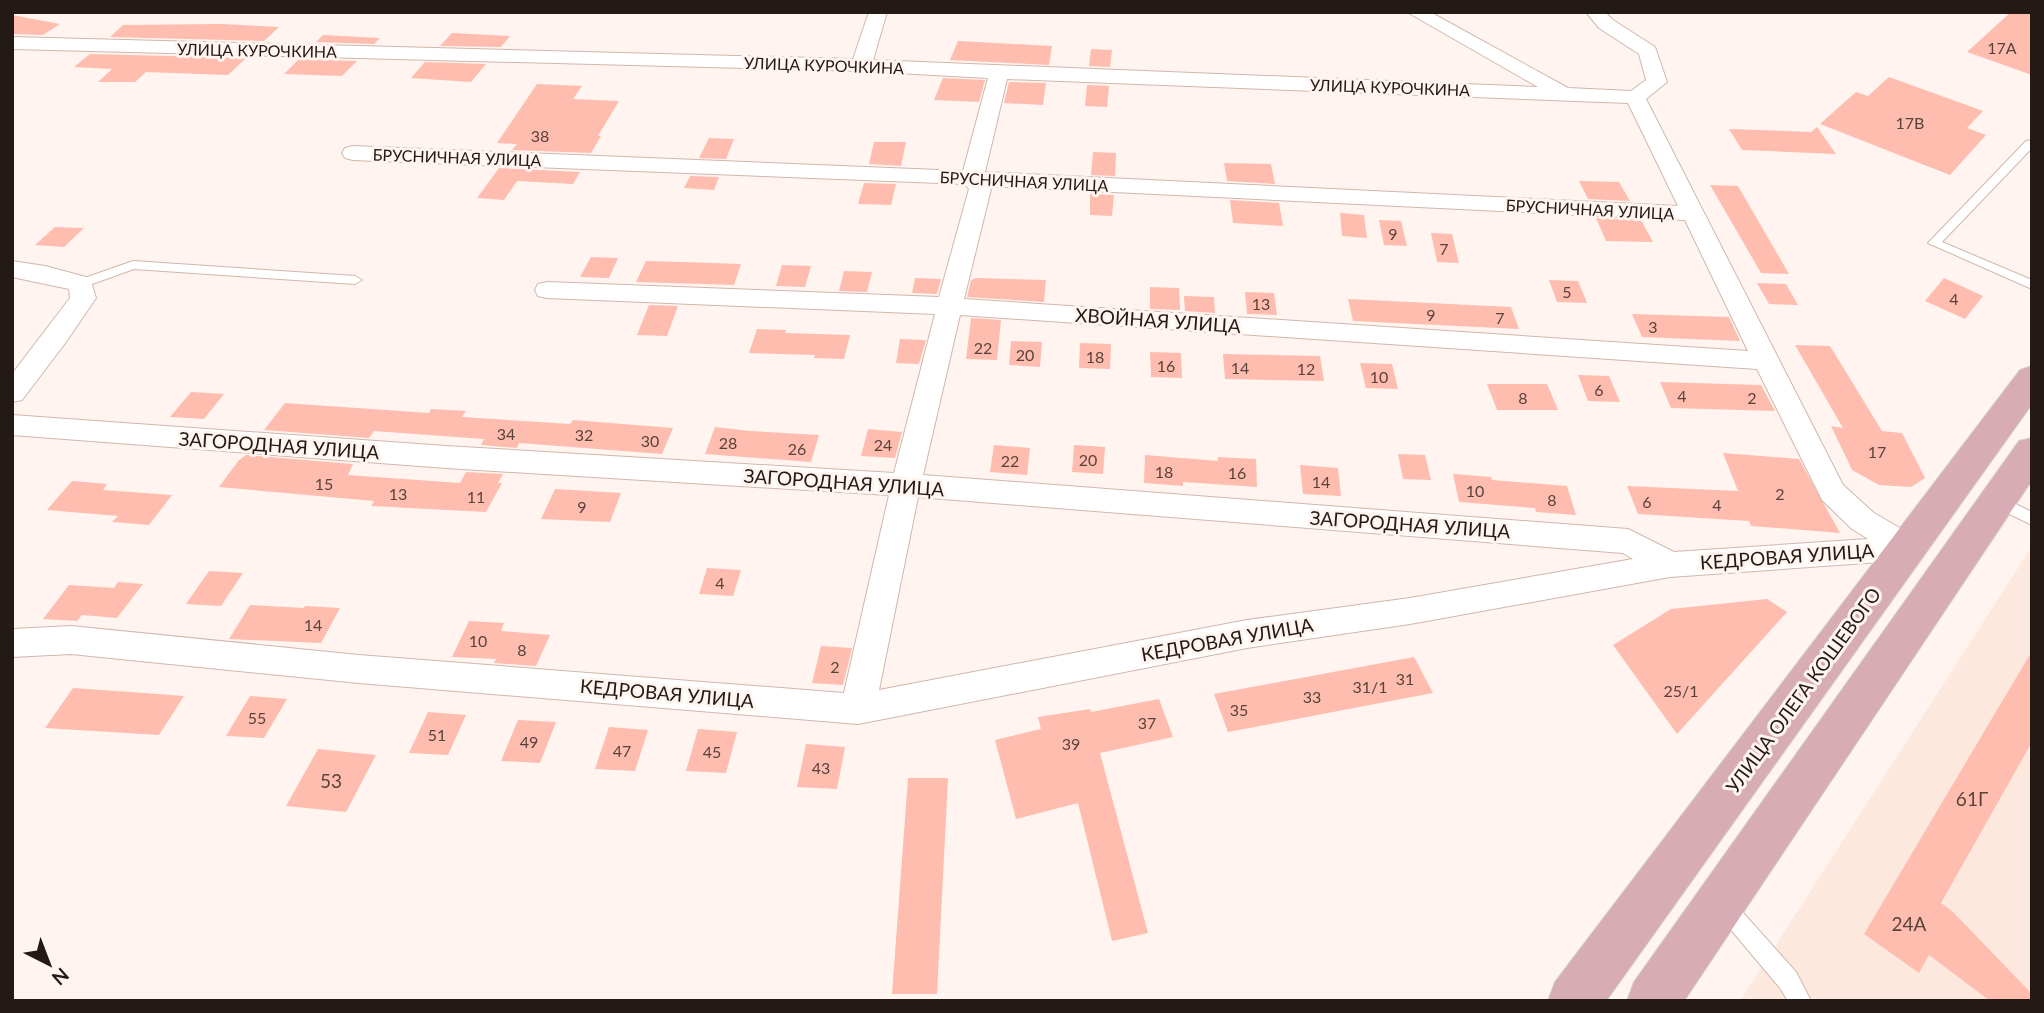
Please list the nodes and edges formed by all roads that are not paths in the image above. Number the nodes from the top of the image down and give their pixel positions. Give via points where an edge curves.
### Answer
1 (878, 12) edge
2 (1416, 12) edge
3 (1595, 12) edge
4 (12, 43) edge
5 (861, 65) junction
6 (999, 73) junction
7 (1565, 94) junction
8 (1634, 97) junction
9 (2032, 144) edge
10 (353, 153) dead end
11 (972, 178) junction
12 (1695, 214) junction
13 (12, 269) edge
14 (355, 280) dead end
15 (81, 284) junction
16 (2032, 285) edge
17 (547, 290) dead end
18 (948, 306) junction
19 (1769, 361) junction
20 (2032, 378) edge
21 (12, 393) edge
22 (12, 425) edge
23 (2032, 451) edge
24 (905, 485) junction
25 (2014, 510) edge
26 (1908, 548) junction
27 (1670, 565) junction
28 (16, 649) edge
29 (858, 709) junction
30 (1721, 903) junction
31 (1574, 1001) edge
32 (1653, 1001) edge
33 (1800, 1001) edge

1 - 5 street
2 - 7 street
3 - 8 street via 1647,51 1657,82
4 - 5 street, УЛИЦА КУРОЧКИНА
5 - 6 street, УЛИЦА КУРОЧКИНА
6 - 7 street, УЛИЦА КУРОЧКИНА
6 - 11 street
7 - 8 street, УЛИЦА КУРОЧКИНА
8 - 12 street, КЕДРОВАЯ УЛИЦА
9 - 16 lane via 1934,243
10 - 11 street, БРУСНИЧНАЯ УЛИЦА
11 - 12 street, БРУСНИЧНАЯ УЛИЦА
11 - 18 street via 980,189 971,236
12 - 19 street, КЕДРОВАЯ УЛИЦА
13 - 15 street
14 - 15 lane via 133,265
15 - 21 street via 83,298
17 - 18 street, ХВОЙНАЯ УЛИЦА
18 - 19 street, ХВОЙНАЯ УЛИЦА
18 - 24 street
19 - 26 street, КЕДРОВАЯ УЛИЦА via 1832,492 1863,521
20 - 26 main road, УЛИЦА ОЛЕГА КОШЕВОГО
22 - 24 street, ЗАГОРОДНАЯ УЛИЦА
23 - 25 main road
24 - 27 street, ЗАГОРОДНАЯ УЛИЦА via 1628,541
24 - 29 street
25 - 30 main road
26 - 27 street, КЕДРОВАЯ УЛИЦА
26 - 31 main road, УЛИЦА ОЛЕГА КОШЕВОГО
27 - 29 street, КЕДРОВАЯ УЛИЦА via 1410,611 1247,634
28 - 29 street, КЕДРОВАЯ УЛИЦА via 71,640 359,669
30 - 32 main road
30 - 33 lane via 1788,980

